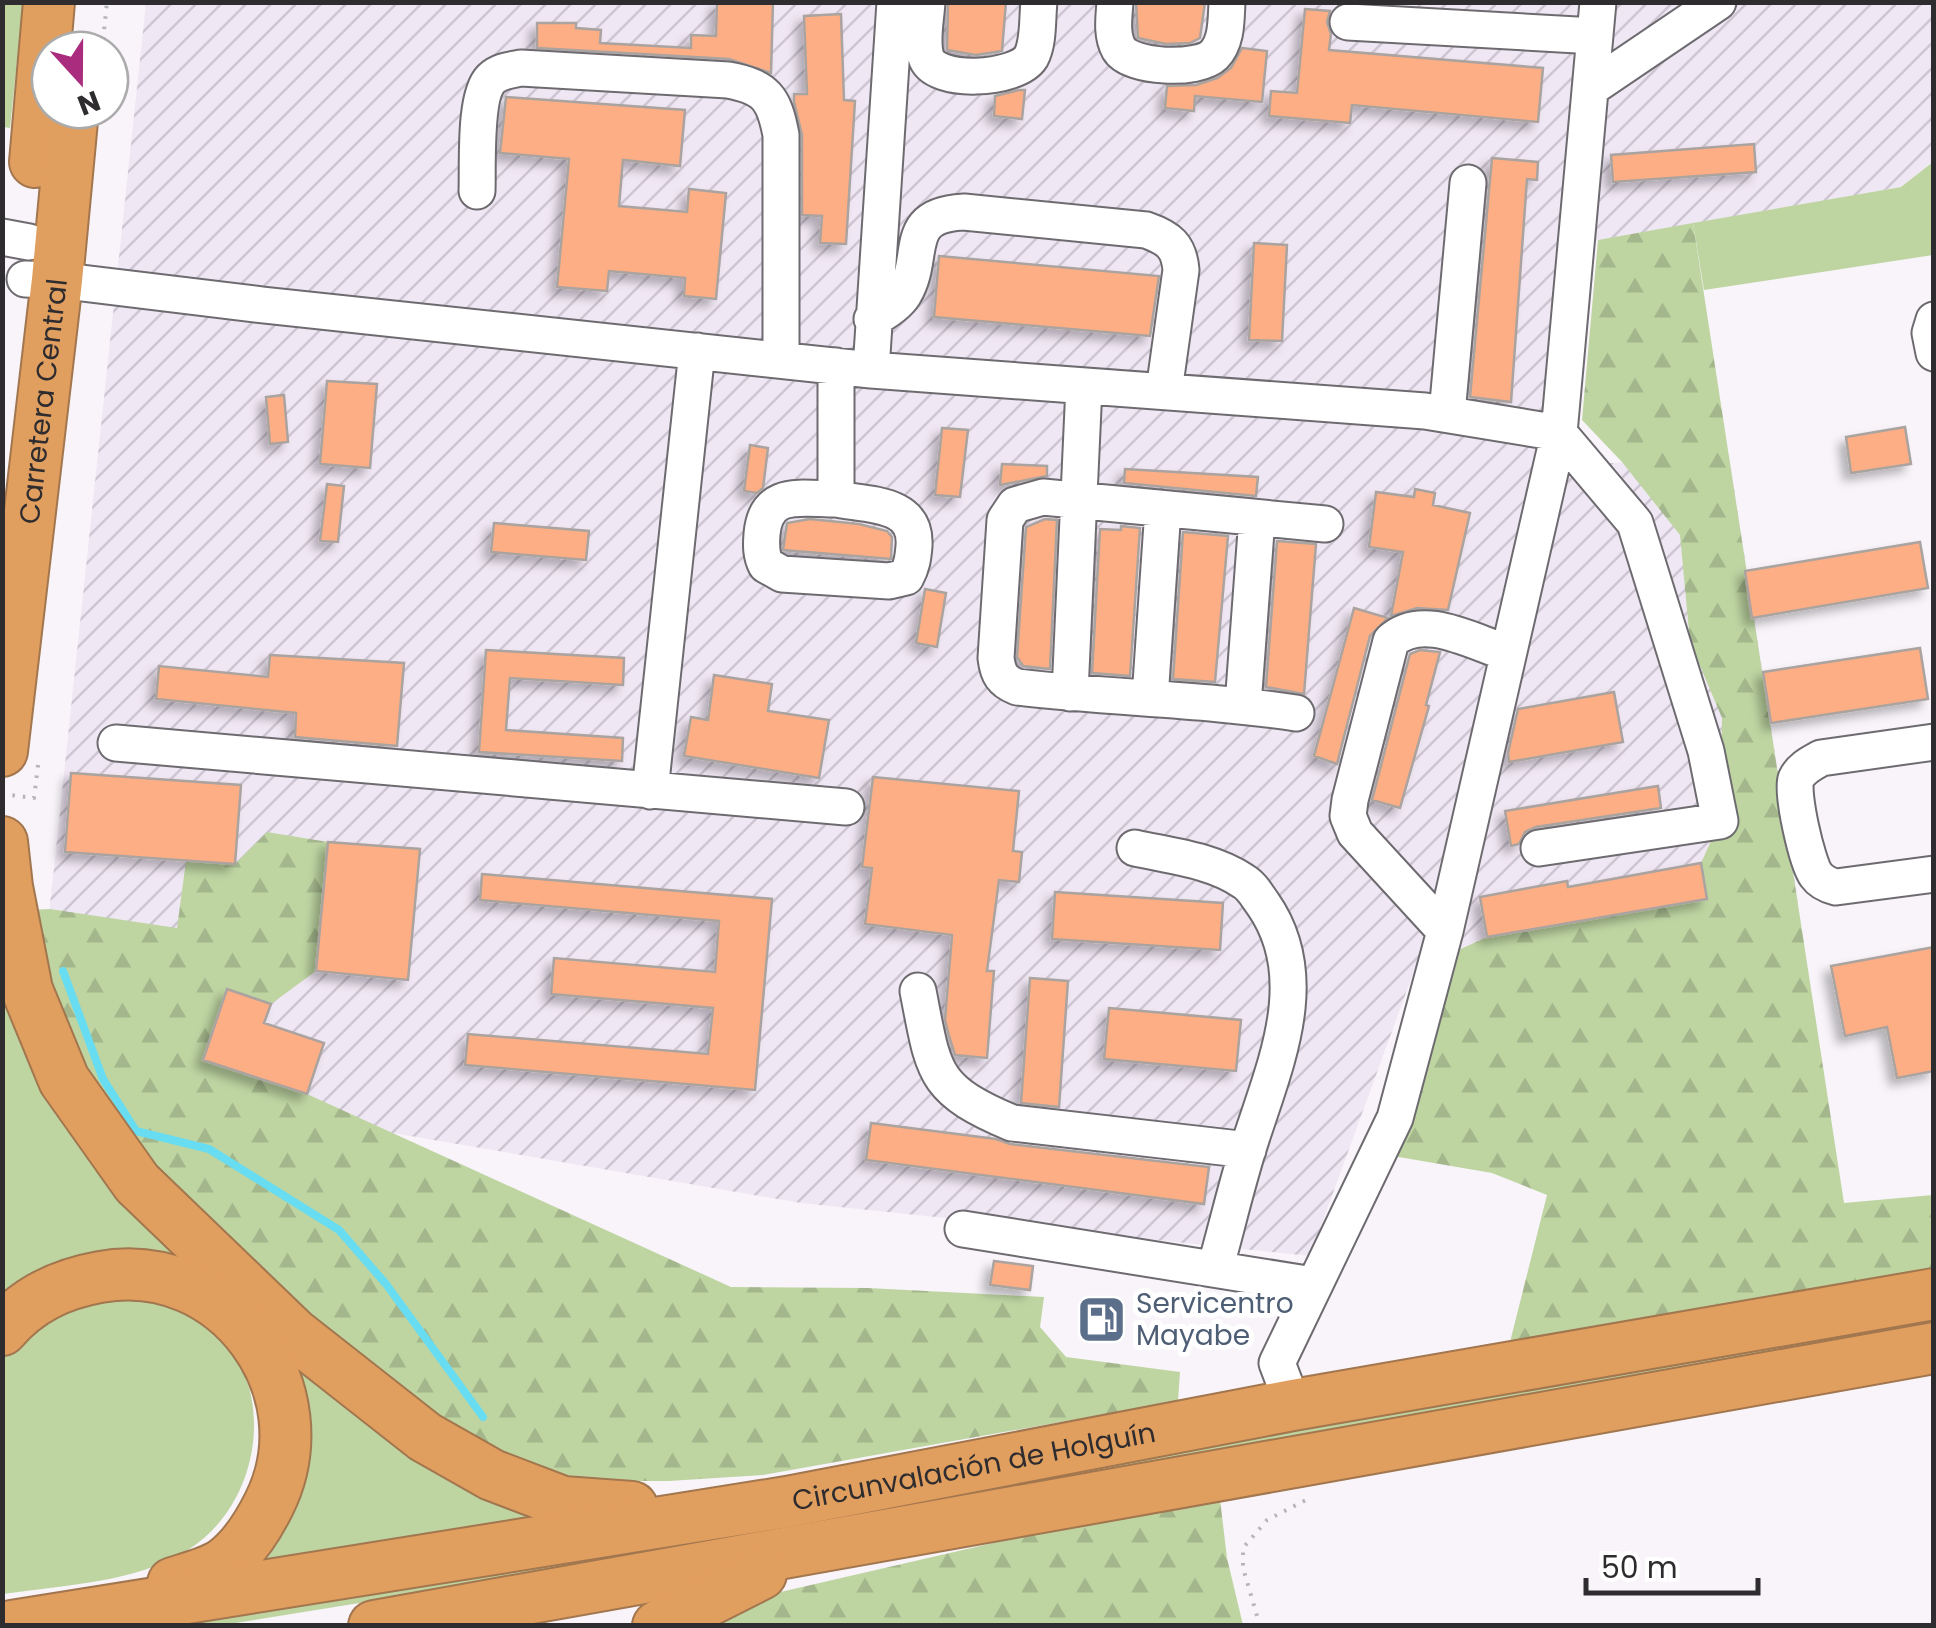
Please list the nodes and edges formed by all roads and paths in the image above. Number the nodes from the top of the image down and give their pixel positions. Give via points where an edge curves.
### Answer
1 (49, 2) edge
2 (83, 2) edge
3 (107, 2) edge
4 (895, 2) edge
5 (928, 2) edge
6 (1039, 2) edge
7 (1115, 2) edge
8 (1227, 2) edge
9 (1718, 2) edge
10 (1597, 19) edge
11 (1348, 22) dead end
12 (81, 30) edge
13 (104, 30) edge
14 (1590, 88) junction
15 (67, 130) edge
16 (1468, 184) dead end
17 (477, 191) dead end
18 (24, 261) edge
19 (872, 319) junction
20 (1934, 320) edge
21 (697, 351) junction
22 (1934, 353) edge
23 (780, 360) junction
24 (854, 368) junction
25 (1084, 386) junction
26 (1164, 392) junction
27 (1448, 414) junction
28 (1559, 434) junction
29 (2, 471) edge
30 (836, 499) dead end
31 (1078, 502) junction
32 (1164, 510) junction
33 (1258, 518) junction
34 (1324, 524) dead end
35 (1508, 653) junction
36 (1070, 694) junction
37 (1150, 698) junction
38 (1243, 705) junction
39 (1296, 713) dead end
40 (1934, 742) edge
41 (116, 743) dead end
42 (2, 752) edge
43 (650, 790) junction
44 (846, 807) dead end
45 (2, 842) edge
46 (1134, 848) dead end
47 (1539, 848) dead end
48 (1934, 874) edge
49 (1444, 931) junction
50 (918, 990) dead end
51 (1248, 1150) junction
52 (964, 1229) dead end
53 (1215, 1270) junction
54 (1313, 1285) junction
55 (1934, 1294) edge
56 (2, 1330) edge
57 (1934, 1348) edge
58 (1293, 1405) junction
59 (1314, 1496) dead end
60 (787, 1502) junction
61 (811, 1550) junction
62 (12, 1625) edge
63 (374, 1626) edge
64 (658, 1626) edge
65 (1260, 1626) edge

1 - 18 highway, Carretera Central
2 - 12 highway
3 - 13 path
4 - 19 street
5 - 6 street via 926,59 932,67 945,74 1000,75 1030,58
7 - 8 street via 1121,53 1131,61 1186,66 1217,52
9 - 14 street
10 - 11 street
10 - 14 street
14 - 28 street
15 - 18 highway, Carretera Central
16 - 27 street
17 - 23 street via 481,101 487,82 500,72 752,84 768,96 781,135
18 - 21 street
18 - 29 highway, Carretera Central
18 - 42 highway, Carretera Central
19 - 24 street
19 - 26 street via 906,291 919,234 935,217 964,212 1146,230 1172,243 1179,255
20 - 22 street
21 - 23 street
21 - 43 street
23 - 24 street
24 - 25 street
24 - 30 street
25 - 26 street
25 - 31 street
26 - 27 street
27 - 28 street
28 - 35 street
28 - 47 street via 1635,523 1706,751 1720,821
31 - 32 street
31 - 36 street
31 - 36 street via 1027,500 1007,512 996,658 1008,683
32 - 33 street
32 - 37 street
33 - 34 street
33 - 38 street
35 - 49 street
35 - 49 street via 1431,628 1401,632 1391,642 1350,800 1356,833
36 - 37 street
37 - 38 street
38 - 39 street
40 - 48 street via 1821,758 1805,767 1795,792 1810,862 1826,884
41 - 43 street
43 - 44 street
45 - 60 highway via 26,990 64,1080 137,1183 294,1334 425,1437 492,1475 563,1502 646,1508
46 - 51 street via 1218,867 1248,883 1272,918 1284,951 1289,1000 1278,1062
49 - 54 street via 1396,1118
50 - 51 street via 932,1062 952,1092 981,1110 1012,1123
51 - 53 street
52 - 53 street
53 - 54 street
54 - 58 street via 1277,1363
55 - 58 highway, Circunvalación de Holguín
56 - 62 highway via 18,1311 68,1282 123,1272 179,1282 223,1306 257,1342 280,1386 287,1435 279,1484 257,1528 222,1564
57 - 61 highway, Circunvalación de Holguín
58 - 60 highway, Circunvalación de Holguín
59 - 65 path via 1267,1520 1243,1548
60 - 62 highway, Circunvalación de Holguín
61 - 63 highway, Circunvalación de Holguín
61 - 64 highway

